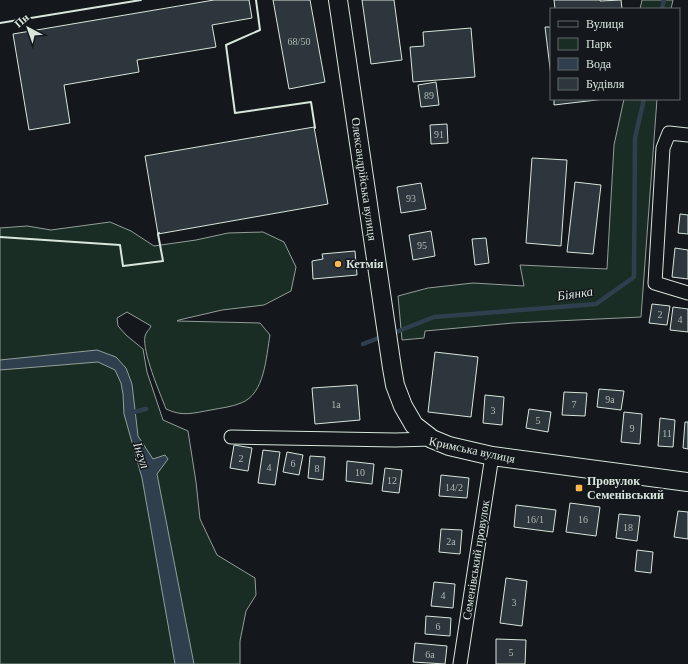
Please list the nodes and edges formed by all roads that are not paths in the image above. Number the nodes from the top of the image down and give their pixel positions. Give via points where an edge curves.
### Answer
1 (338, 0) edge
2 (688, 135) edge
3 (688, 293) edge
4 (231, 437) dead end
5 (432, 439) junction
6 (492, 456) junction
7 (688, 482) edge
8 (460, 664) edge

1 - 5 street, Олександрійська вулиця via 395,385 414,425
2 - 3 street via 669,133 663,148 655,283
4 - 5 street, Кримська вулиця
5 - 6 street, Кримська вулиця via 449,446
6 - 7 street, Кримська вулиця
6 - 8 street, Семенівський провулок

